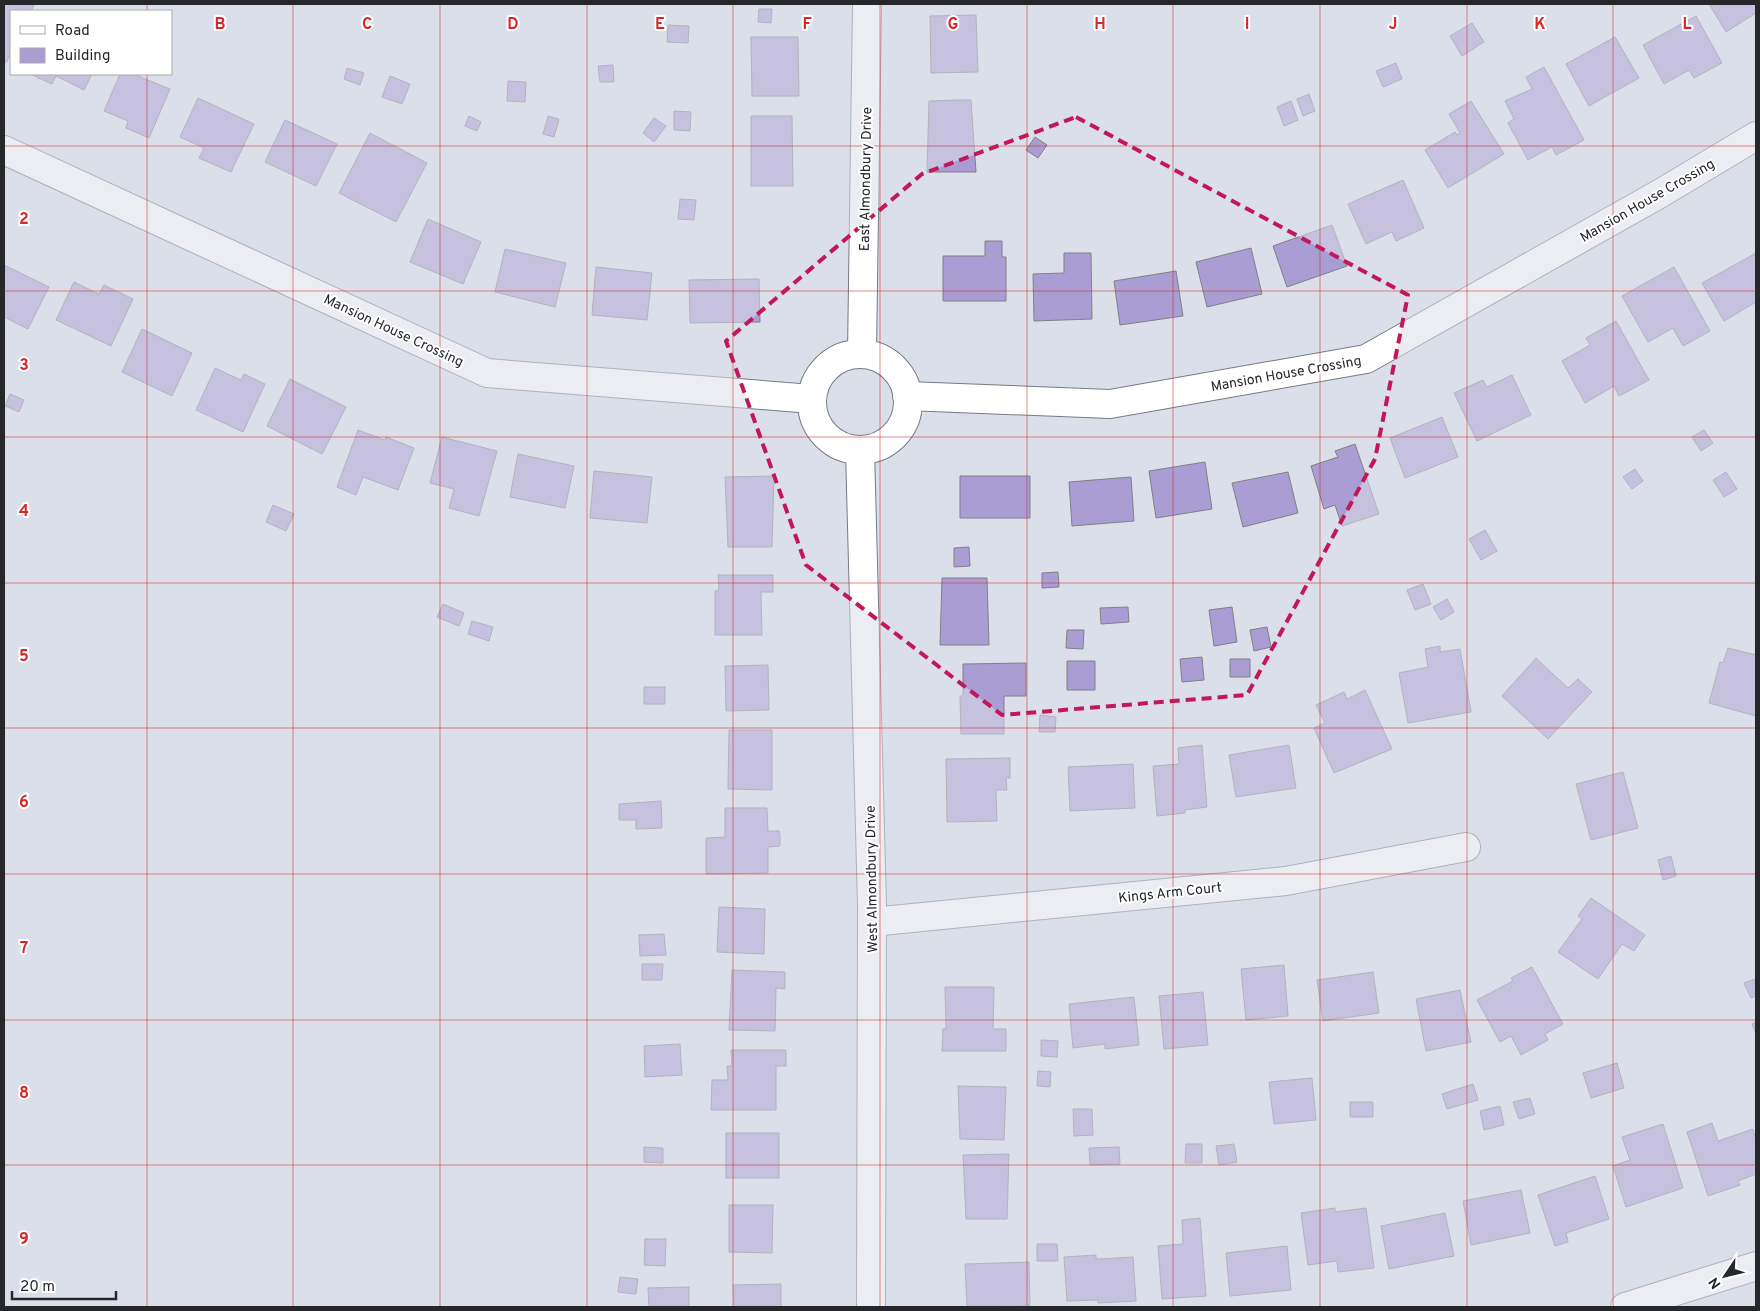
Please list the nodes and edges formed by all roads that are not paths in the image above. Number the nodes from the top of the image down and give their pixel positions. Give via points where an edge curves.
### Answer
1 (867, 4) edge
2 (1756, 136) edge
3 (4, 150) edge
4 (862, 354) junction
5 (908, 396) junction
6 (812, 399) junction
7 (860, 450) junction
8 (1466, 847) dead end
9 (872, 922) junction
10 (1756, 1266) edge
11 (871, 1307) edge
12 (1625, 1307) edge

1 - 4 street, East Almondbury Drive
2 - 5 street, Mansion House Crossing via 1366,360 1110,404
3 - 6 street, Mansion House Crossing via 487,373
4 - 5 street via 892,367 904,383
4 - 6 street via 847,356 828,367 815,384
5 - 7 street via 907,412 901,427 890,440
6 - 7 street via 820,429 845,448
7 - 9 street, West Almondbury Drive
8 - 9 street, Kings Arm Court via 1286,881
9 - 11 street, West Almondbury Drive
10 - 12 street

